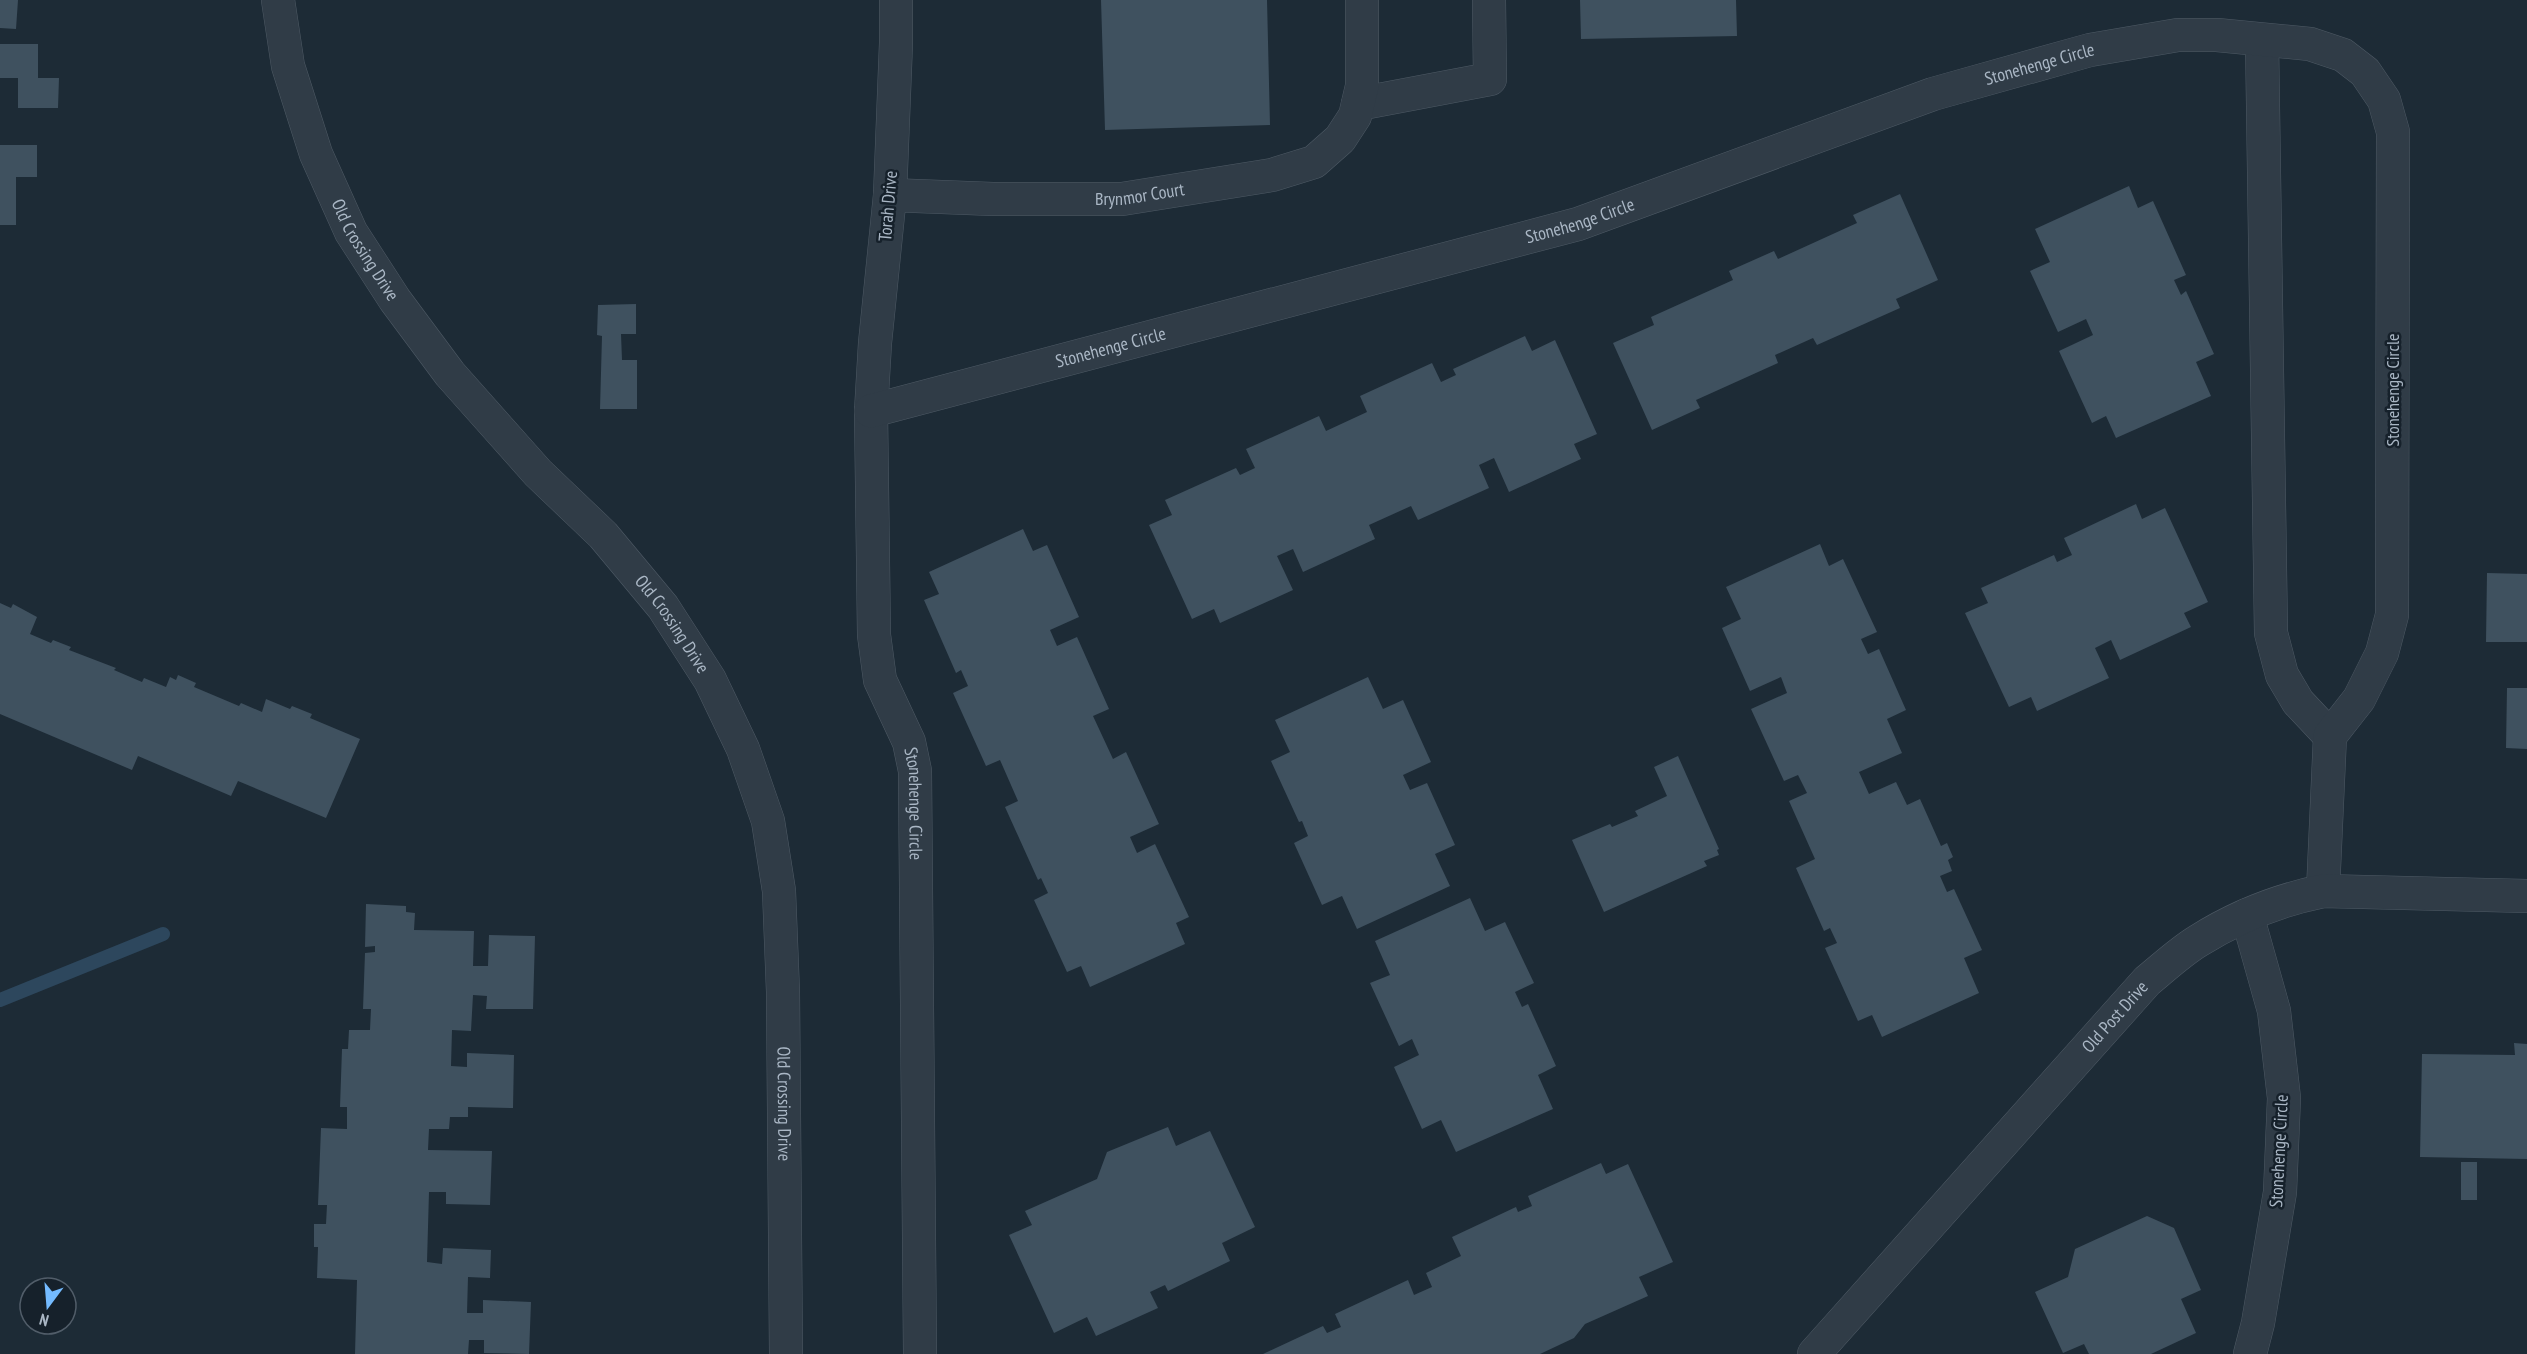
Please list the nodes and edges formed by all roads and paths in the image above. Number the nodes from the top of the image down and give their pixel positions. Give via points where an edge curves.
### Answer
1 (278, 0) edge
2 (896, 0) edge
3 (1362, 0) edge
4 (1489, 0) edge
5 (2262, 40) junction
6 (1358, 104) junction
7 (890, 195) junction
8 (871, 411) junction
9 (2330, 736) junction
10 (2323, 891) junction
11 (2527, 896) edge
12 (2247, 915) junction
13 (786, 1354) edge
14 (920, 1354) edge
15 (1814, 1354) edge
16 (2250, 1354) edge

1 - 13 street, Old Crossing Drive via 288,66 316,154 351,232 450,375 538,473 603,535 663,607 710,680 743,749 768,821 779,891
2 - 7 street, Torah Drive
3 - 6 street, Brynmor Court via 1362,86
4 - 6 street via 1490,79
5 - 8 street, Stonehenge Circle via 2178,35 2090,50 1933,94 1578,224
5 - 9 street via 2271,633 2282,675 2298,702
5 - 9 street, Stonehenge Circle via 2310,44 2343,55 2365,72 2384,100 2393,132 2392,615 2382,653 2359,699
6 - 7 street, Brynmor Court via 1340,139 1314,162 1272,175 1122,199
7 - 8 street, Torah Drive
8 - 14 street, Stonehenge Circle via 874,635 880,680 909,742 915,771
9 - 10 street
10 - 11 street, Old Post Drive
10 - 12 street, Old Post Drive
12 - 15 street, Old Post Drive via 2197,942 2146,981
12 - 16 street, Stonehenge Circle via 2274,1011 2284,1098 2280,1192

